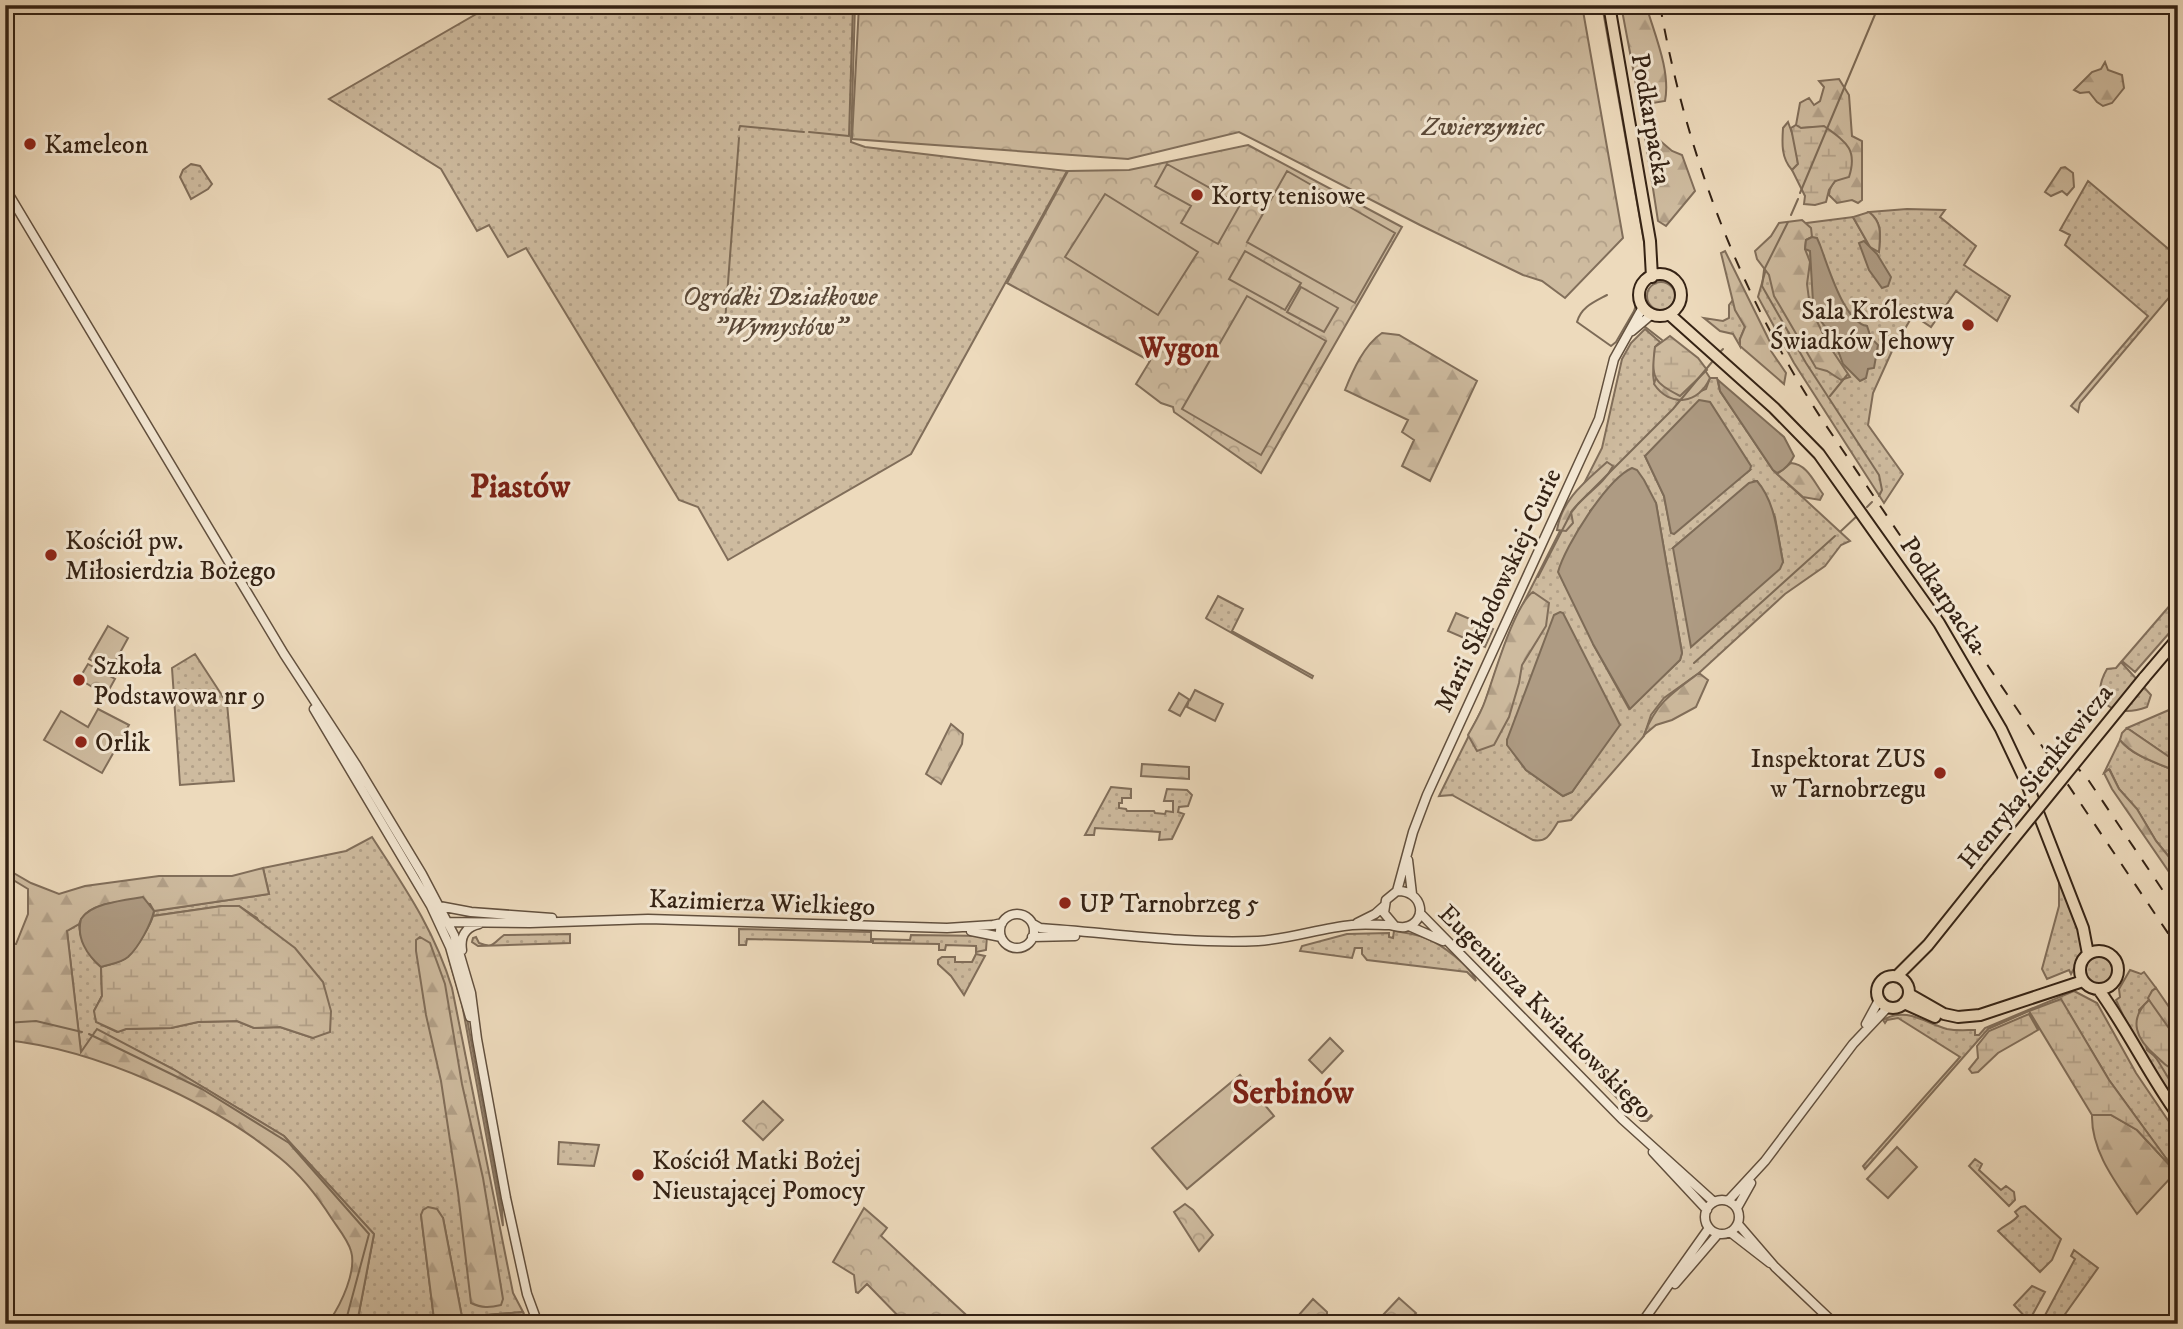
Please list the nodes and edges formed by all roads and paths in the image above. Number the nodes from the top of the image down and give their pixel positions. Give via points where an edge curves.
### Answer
1 (1609, 5) edge
2 (5, 188) edge
3 (9, 203) edge
4 (1657, 276) junction
5 (1648, 311) junction
6 (1672, 311) junction
7 (2178, 638) edge
8 (284, 654) junction
9 (1408, 854) junction
10 (1397, 891) junction
11 (1412, 894) junction
12 (439, 906) junction
13 (1384, 906) junction
14 (471, 912) junction
15 (1420, 913) junction
16 (576, 920) junction
17 (443, 921) junction
18 (486, 923) junction
19 (1002, 923) junction
20 (1033, 925) junction
21 (1350, 925) junction
22 (1394, 925) junction
23 (1409, 926) junction
24 (947, 928) junction
25 (2083, 928) junction
26 (1101, 935) junction
27 (1001, 937) junction
28 (1032, 937) junction
29 (1446, 942) junction
30 (1928, 945) junction
31 (2101, 951) junction
32 (2088, 954) junction
33 (466, 974) junction
34 (1897, 976) junction
35 (2081, 978) junction
36 (2112, 985) junction
37 (2099, 990) junction
38 (1906, 994) junction
39 (1883, 1003) junction
40 (2118, 1016) junction
41 (477, 1039) junction
42 (2178, 1115) edge
43 (1643, 1139) junction
44 (1765, 1161) junction
45 (1728, 1201) junction
46 (1714, 1202) junction
47 (1737, 1208) junction
48 (1707, 1210) junction
49 (1738, 1224) junction
50 (1709, 1228) junction
51 (1730, 1232) junction
52 (1718, 1234) junction
53 (1775, 1267) junction
54 (1654, 1306) junction
55 (538, 1324) edge
56 (1640, 1324) edge
57 (1835, 1324) edge

1 - 4 main road, Podkarpacka
2 - 3 street
3 - 8 street
4 - 5 main road via 1641,288 1640,297
4 - 6 main road via 1674,279 1679,287 1681,298
5 - 6 main road
5 - 9 street, Marii Skłodowskiej-Curie via 1614,359 1599,419 1452,737
6 - 25 main road, Podkarpacka via 1819,454 1939,623 2001,729
7 - 30 main road, Henryka Sienkiewicza, bridge
8 - 12 street via 357,766
8 - 17 street
9 - 10 street, Marii Skłodowskiej-Curie
9 - 11 street
10 - 11 street
10 - 13 street
11 - 15 street via 1419,901
12 - 14 street, Kazimierza Wielkiego
12 - 17 street
13 - 21 street
13 - 22 street via 1386,918
14 - 16 street, Kazimierza Wielkiego
14 - 17 street via 449,915
15 - 23 street
15 - 29 street, Eugeniusza Kwiatkowskiego
16 - 18 street, Kazimierza Wielkiego
16 - 24 street, Kazimierza Wielkiego
17 - 18 street, Kazimierza Wielkiego
17 - 33 street via 454,935
17 - 41 street
18 - 33 street via 470,927 461,941
19 - 20 street via 1018,914
19 - 24 street
19 - 27 street
20 - 26 street, Eugeniusza Kwiatkowskiego
20 - 28 street
21 - 22 street, Eugeniusza Kwiatkowskiego
21 - 26 street, Eugeniusza Kwiatkowskiego via 1262,941
22 - 23 street
23 - 29 street
24 - 27 street
25 - 31 main road, Podkarpacka
25 - 32 main road, Podkarpacka
26 - 28 street, Eugeniusza Kwiatkowskiego
27 - 28 street via 1017,947
29 - 43 street, Eugeniusza Kwiatkowskiego
30 - 34 main road, Henryka Sienkiewicza
30 - 38 main road, Henryka Sienkiewicza
31 - 32 main road
31 - 36 main road via 2119,966
32 - 35 main road
33 - 41 street
34 - 38 main road
34 - 39 main road via 1878,984 1877,995
35 - 37 main road
35 - 38 main road via 1980,1015 1944,1014
36 - 37 main road
36 - 40 main road
37 - 40 main road
38 - 39 main road via 1896,1007
39 - 44 street
40 - 42 main road
41 - 55 street via 515,1242
43 - 46 street
43 - 48 street
44 - 45 street
44 - 47 street
45 - 46 street
45 - 47 street
46 - 48 street
47 - 49 street
48 - 50 street
49 - 51 street
49 - 53 street
50 - 52 street
50 - 54 street
51 - 52 street
51 - 53 street
52 - 54 street
53 - 57 street
54 - 56 street

